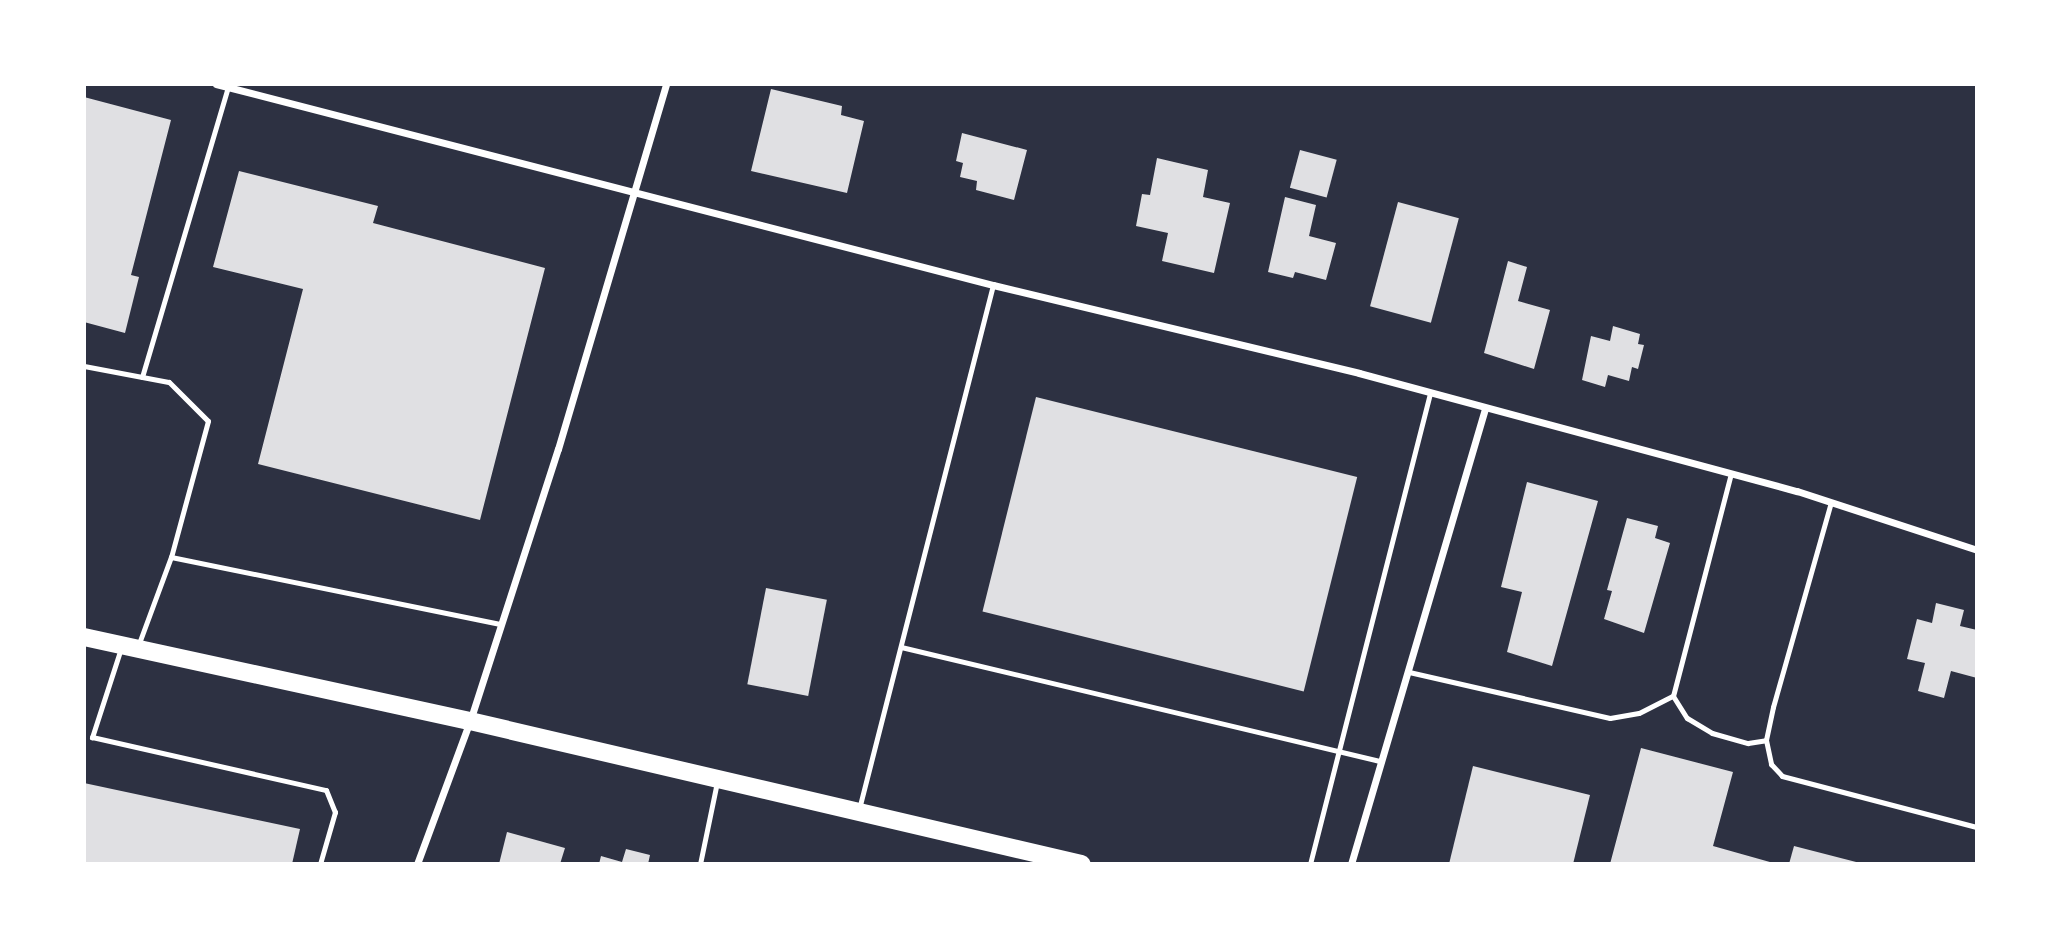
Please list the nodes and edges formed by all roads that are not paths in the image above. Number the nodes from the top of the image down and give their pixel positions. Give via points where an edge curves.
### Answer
1 (216, 84) edge
2 (666, 84) edge
3 (228, 87) junction
4 (633, 193) junction
5 (993, 285) junction
6 (84, 366) edge
7 (142, 377) junction
8 (1430, 393) junction
9 (1485, 408) junction
10 (1731, 473) junction
11 (1831, 502) junction
12 (1977, 550) edge
13 (171, 557) junction
14 (501, 624) junction
15 (84, 637) edge
16 (129, 647) junction
17 (901, 647) junction
18 (1409, 672) junction
19 (1673, 696) junction
20 (470, 721) junction
21 (93, 737) junction
22 (84, 740) edge
23 (1766, 740) junction
24 (1340, 751) junction
25 (1381, 761) junction
26 (718, 779) junction
27 (859, 812) junction
28 (1977, 827) edge
29 (320, 864) edge
30 (417, 864) edge
31 (700, 864) edge
32 (1081, 864) edge
33 (1310, 864) edge
34 (1351, 864) edge

1 - 3 street
2 - 4 street
3 - 4 street
3 - 7 lane
4 - 5 street
4 - 14 street
5 - 8 street via 1186,329
5 - 17 lane
6 - 7 lane
7 - 13 lane via 169,382 208,421
8 - 9 street
8 - 24 lane
9 - 10 street
9 - 18 street
10 - 11 street
10 - 19 lane
11 - 12 street
11 - 23 lane
13 - 14 lane
13 - 16 lane
14 - 20 street
15 - 16 main road
16 - 20 main road
16 - 21 lane
17 - 24 lane
17 - 27 lane
18 - 19 lane via 1610,718 1639,713
18 - 25 street
19 - 23 lane via 1687,718 1712,733 1748,743
20 - 26 main road
20 - 30 street
21 - 22 lane
21 - 29 lane via 326,790 335,812
23 - 28 lane via 1771,764 1782,776
24 - 25 lane
24 - 33 lane
25 - 34 street
26 - 27 main road
26 - 31 lane
27 - 32 main road

